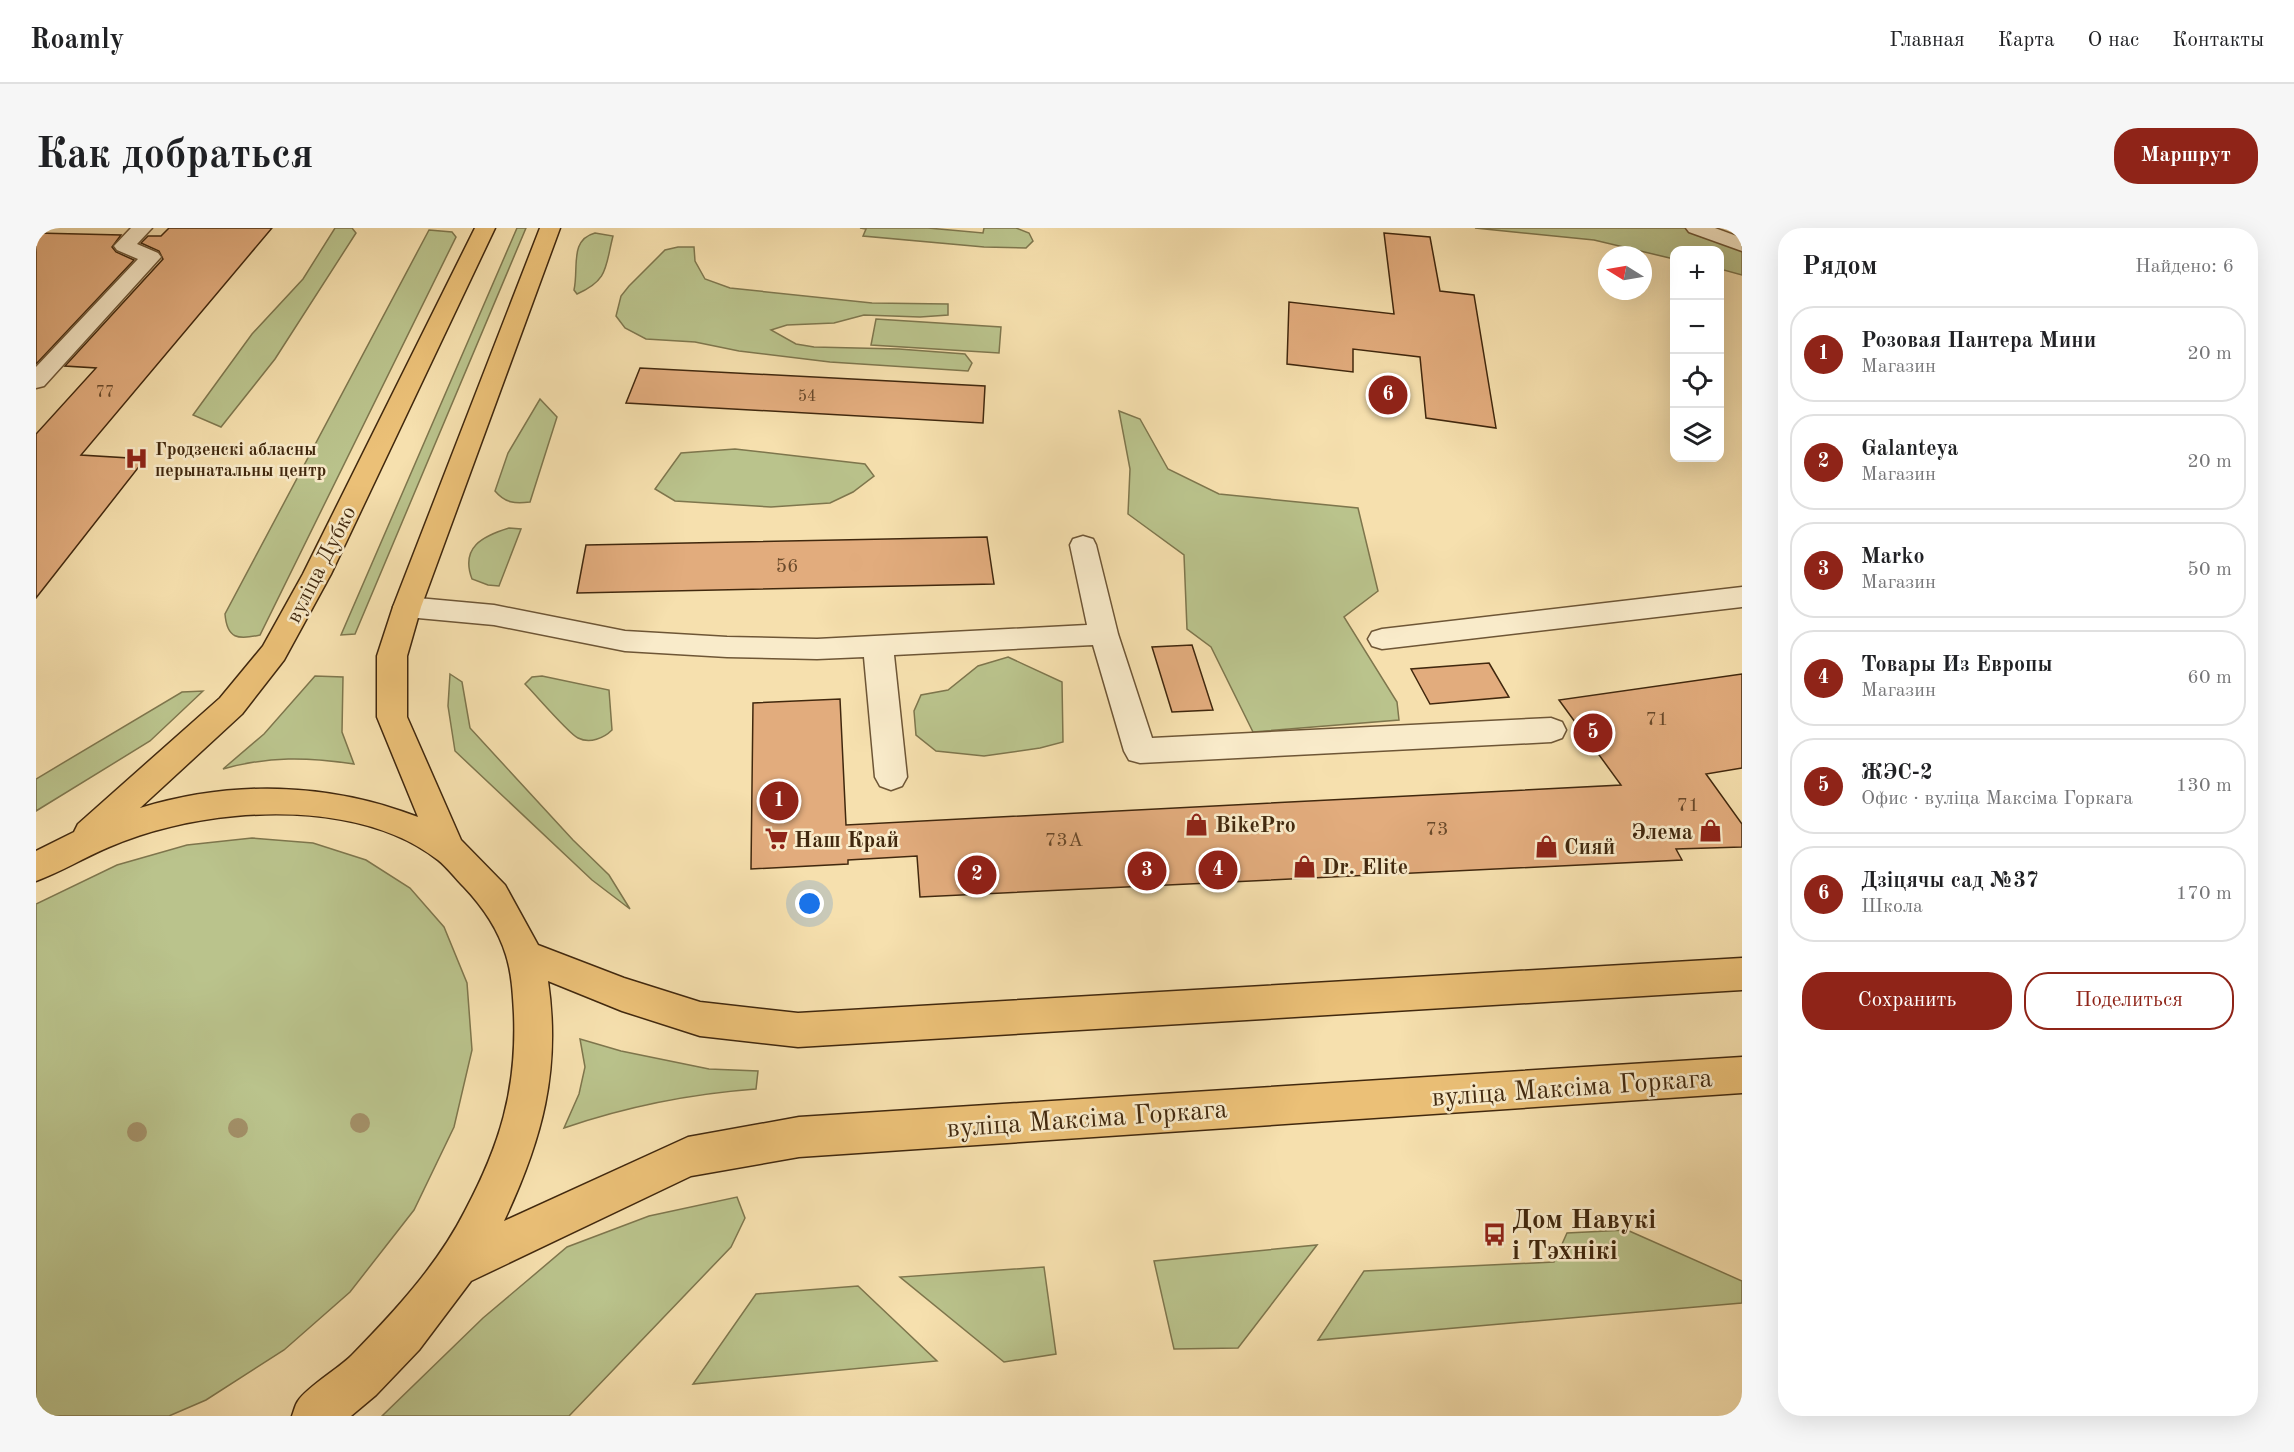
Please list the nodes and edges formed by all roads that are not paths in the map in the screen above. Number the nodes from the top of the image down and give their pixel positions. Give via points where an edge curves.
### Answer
1 (142, 228) edge
2 (485, 228) edge
3 (550, 228) edge
4 (1696, 228) edge
5 (1742, 245) edge
6 (36, 381) edge
7 (1083, 545) dead end
8 (1742, 597) edge
9 (407, 607) junction
10 (1104, 634) junction
11 (1382, 639) dead end
12 (878, 646) junction
13 (1551, 730) dead end
14 (891, 777) dead end
15 (79, 844) junction
16 (448, 849) junction
17 (36, 867) edge
18 (525, 956) junction
19 (1742, 975) edge
20 (1742, 1075) edge
21 (457, 1265) junction
22 (315, 1416) edge

1 - 6 lane via 124,246 151,257
2 - 15 main road, вуліца Дубко via 317,574 274,653 231,706
3 - 9 main road
4 - 5 lane
7 - 10 lane
8 - 11 lane
9 - 12 lane via 494,615 624,641 738,648
9 - 16 main road via 392,656 392,717
10 - 12 lane
10 - 13 lane via 1140,751
12 - 14 lane
15 - 16 main road via 175,813 244,801 321,802 389,818
15 - 17 main road
16 - 18 main road via 494,896
18 - 19 main road via 700,1019 798,1030
18 - 21 main road via 536,1022 530,1097 504,1180
20 - 21 main road, вуліца Максіма Горкага via 799,1137 688,1157
21 - 22 main road via 404,1334 338,1399

